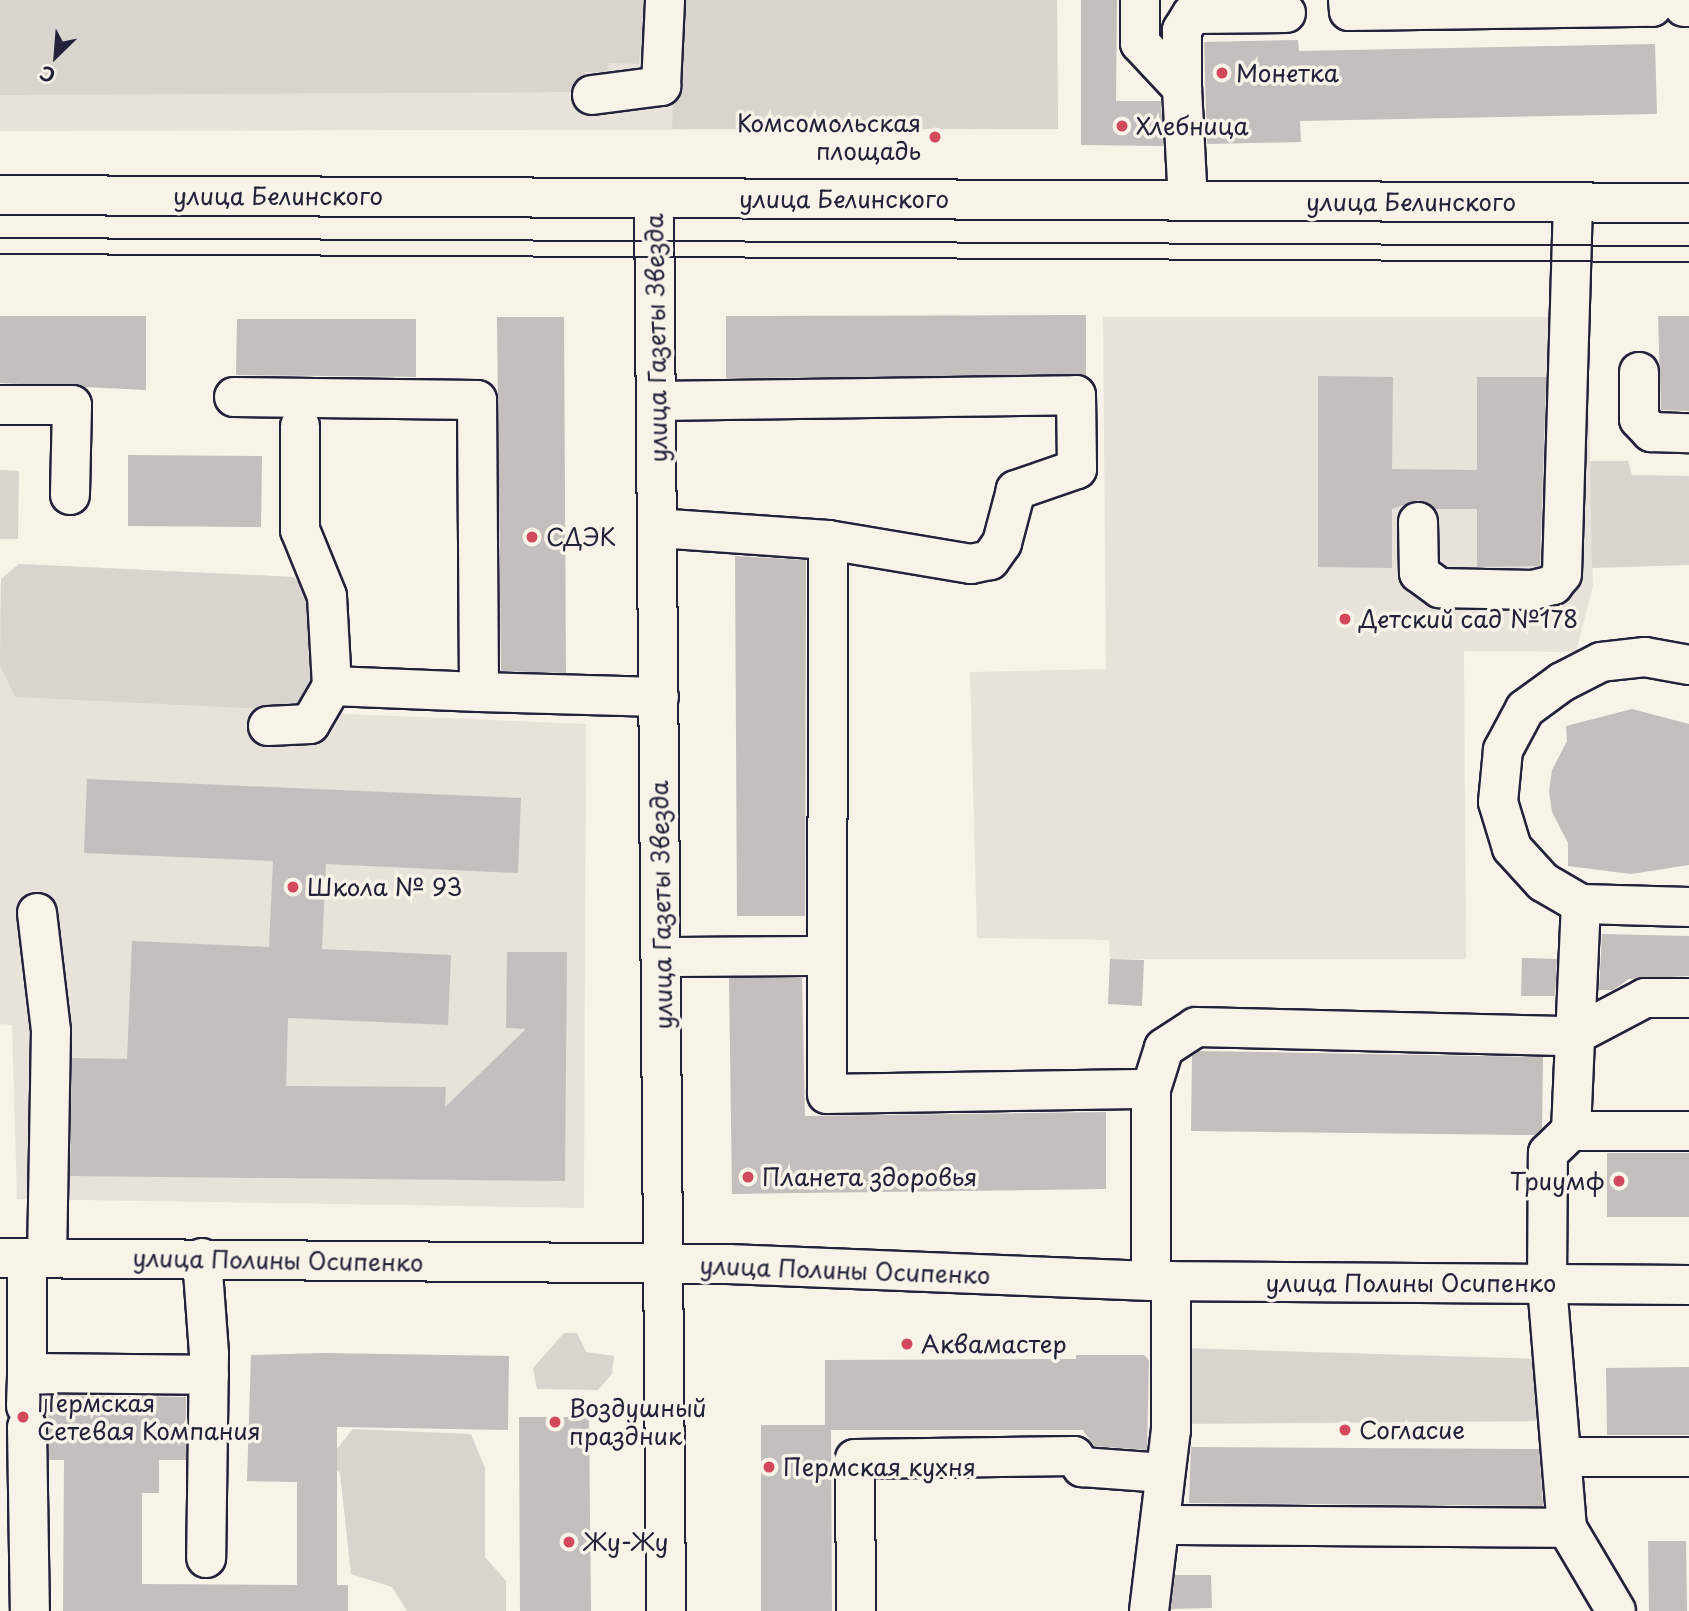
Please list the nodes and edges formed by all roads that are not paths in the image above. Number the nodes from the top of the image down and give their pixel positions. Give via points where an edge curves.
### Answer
1 (665, 0) edge
2 (1140, 0) edge
3 (1349, 0) edge
4 (1675, 5) edge
5 (1286, 13) dead end
6 (1182, 88) junction
7 (592, 95) dead end
8 (0, 195) edge
9 (654, 198) junction
10 (1188, 201) junction
11 (1573, 203) junction
12 (1689, 203) edge
13 (1639, 372) dead end
14 (234, 397) dead end
15 (657, 401) junction
16 (0, 405) edge
17 (300, 426) dead end
18 (1689, 433) edge
19 (70, 495) dead end
20 (1418, 522) dead end
21 (658, 528) junction
22 (828, 540) junction
23 (1689, 666) edge
24 (332, 686) junction
25 (479, 692) junction
26 (659, 697) junction
27 (268, 726) dead end
28 (1581, 904) junction
29 (1689, 907) edge
30 (37, 913) dead end
31 (823, 956) junction
32 (661, 957) junction
33 (1689, 998) edge
34 (1573, 1036) junction
35 (1151, 1089) junction
36 (1571, 1131) junction
37 (1689, 1131) edge
38 (25, 1258) edge
39 (202, 1258) junction
40 (663, 1265) junction
41 (1161, 1281) junction
42 (1547, 1283) junction
43 (1689, 1285) edge
44 (209, 1375) junction
45 (27, 1402) junction
46 (1564, 1457) junction
47 (1689, 1457) edge
48 (1164, 1473) junction
49 (1162, 1525) junction
50 (1567, 1528) junction
51 (206, 1559) dead end
52 (30, 1611) edge
53 (666, 1611) edge
54 (856, 1611) edge
55 (1149, 1611) edge
56 (1616, 1611) edge

1 - 7 street via 661,86
2 - 6 street via 1140,43
3 - 4 street via 1349,11
5 - 6 street via 1192,14 1182,30
6 - 10 street
8 - 9 street, улица Белинского
9 - 10 street, улица Белинского
9 - 15 street, улица Газеты Звезда
10 - 11 street, улица Белинского
11 - 12 street, улица Белинского
11 - 20 street via 1562,574 1553,585 1533,590 1440,588 1419,573
13 - 18 street via 1639,419 1651,432
14 - 25 street via 477,400
15 - 21 street, улица Газеты Звезда
15 - 22 street via 1076,395 1077,469 1016,490 1002,543 990,560 971,564
16 - 19 street via 72,405
17 - 24 street via 300,530 327,596
21 - 22 street
21 - 26 street, улица Газеты Звезда
22 - 31 street
23 - 28 street via 1645,657 1601,662 1525,709 1503,750 1498,802 1512,848 1543,882
24 - 25 street
24 - 27 street via 310,724
25 - 26 street
26 - 32 street, улица Газеты Звезда
28 - 29 street
28 - 34 street
30 - 38 street via 51,1031
31 - 32 street
31 - 35 street via 827,1094
32 - 40 street, улица Газеты Звезда
33 - 34 street via 1644,998
34 - 35 street via 1196,1027 1164,1048
34 - 36 street
35 - 41 street
36 - 37 street
36 - 42 street via 1548,1153
38 - 39 street, улица Полины Осипенко
38 - 45 street
39 - 40 street, улица Полины Осипенко
39 - 44 street
40 - 41 street, улица Полины Осипенко
40 - 53 street, улица Газеты Звезда
41 - 42 street, улица Полины Осипенко
41 - 48 street via 1171,1430
42 - 43 street, улица Полины Осипенко
42 - 46 street
44 - 45 street
44 - 51 street
45 - 52 street
46 - 47 street
46 - 50 street
48 - 49 street
48 - 54 street via 1082,1467 1074,1456 855,1459
49 - 50 street
49 - 55 street
50 - 56 street

